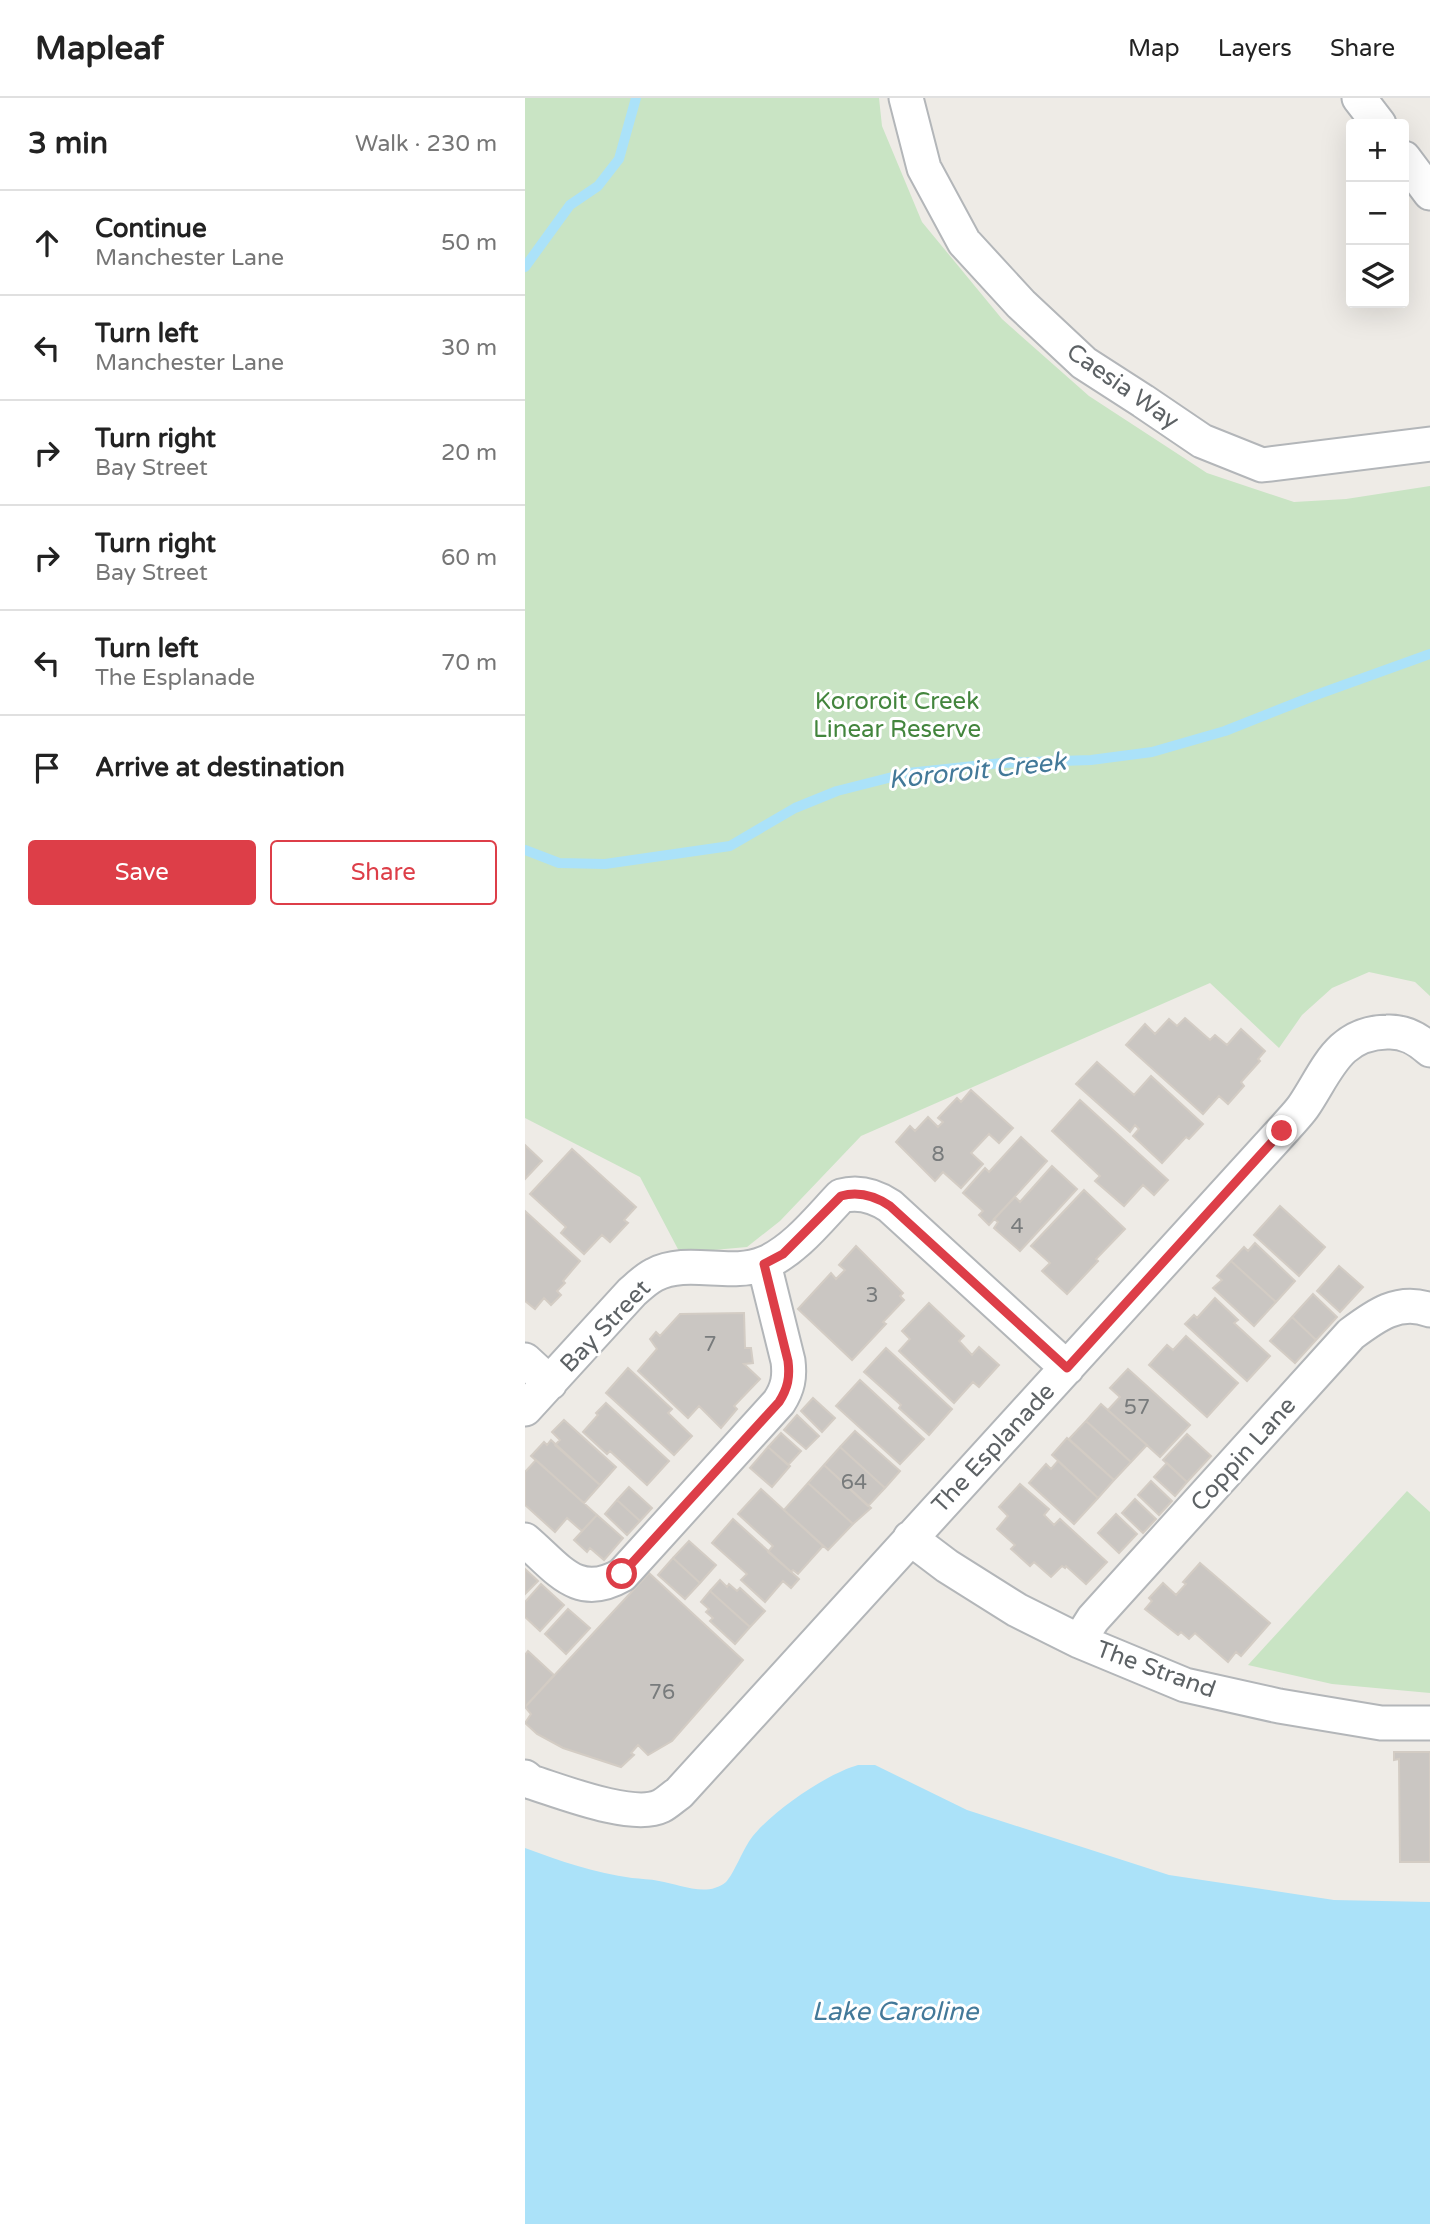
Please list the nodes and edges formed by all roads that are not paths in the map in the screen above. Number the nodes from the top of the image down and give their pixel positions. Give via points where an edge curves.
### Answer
1 (906, 98) edge
2 (1359, 98) edge
3 (1374, 119) edge
4 (1409, 165) edge
5 (1430, 193) edge
6 (1430, 444) edge
7 (1430, 1050) edge
8 (764, 1264) junction
9 (1430, 1310) edge
10 (525, 1360) edge
11 (1067, 1368) junction
12 (550, 1383) junction
13 (525, 1409) edge
14 (910, 1538) junction
15 (525, 1540) edge
16 (1080, 1641) junction
17 (1430, 1723) edge
18 (525, 1777) edge

1 - 6 street, Caesia Way via 924,168 964,242 1084,363 1202,441 1262,466
2 - 3 street
4 - 5 street
7 - 11 street, The Esplanade via 1400,1031 1372,1032 1346,1045 1328,1063 1303,1108
8 - 11 street, Bay Street via 783,1254 841,1196 874,1196
8 - 12 street, Bay Street via 672,1269 653,1275
8 - 15 street via 790,1377 779,1402 622,1574 607,1584 588,1586 568,1577
9 - 16 street, Coppin Lane via 1404,1305 1387,1310 1351,1334 1093,1619
10 - 12 street
11 - 14 street, The Esplanade
12 - 13 street, Bay Street
14 - 16 street, The Strand via 1017,1610
14 - 18 street, The Esplanade via 679,1793 659,1807 609,1805
16 - 17 street, The Strand via 1185,1685 1381,1723

